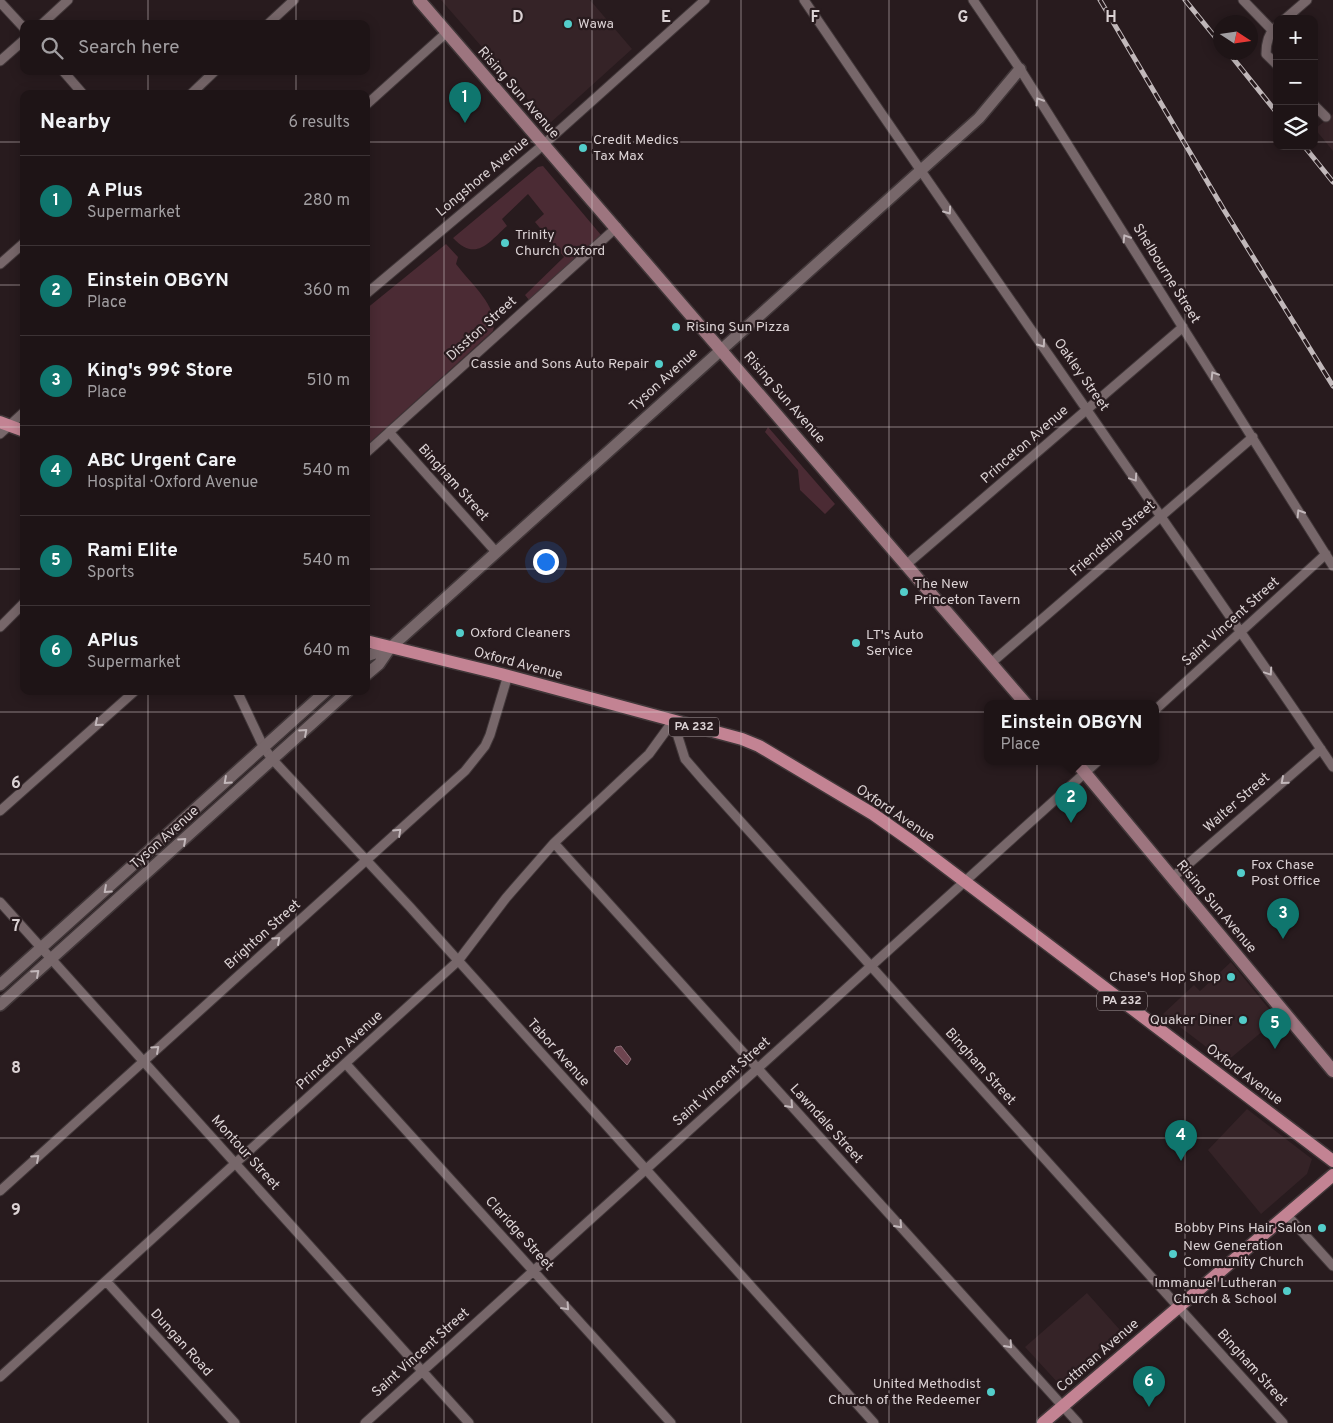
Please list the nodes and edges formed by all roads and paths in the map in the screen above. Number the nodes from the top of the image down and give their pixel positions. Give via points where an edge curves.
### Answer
1 (68, 0) edge
2 (294, 0) edge
3 (419, 0) edge
4 (705, 0) edge
5 (804, 0) edge
6 (973, 0) edge
7 (1243, 0) edge
8 (1307, 0) edge
9 (0, 2) edge
10 (1290, 15) edge
11 (46, 20) edge
12 (272, 20) edge
13 (20, 24) edge
14 (1273, 27) edge
15 (1273, 30) edge
16 (446, 33) junction
17 (20, 44) edge
18 (0, 61) edge
19 (1273, 61) edge
20 (1020, 70) junction
21 (66, 75) edge
22 (211, 75) edge
23 (79, 90) edge
24 (194, 90) edge
25 (370, 101) edge
26 (1318, 109) edge
27 (1326, 117) dead end
28 (543, 145) junction
29 (920, 171) junction
30 (617, 227) junction
31 (20, 246) edge
32 (0, 264) edge
33 (370, 291) edge
34 (1183, 327) junction
35 (721, 349) junction
36 (1088, 409) junction
37 (20, 414) edge
38 (5, 423) edge
39 (20, 429) edge
40 (389, 432) junction
41 (0, 434) edge
42 (1253, 437) junction
43 (370, 449) edge
44 (1160, 516) junction
45 (496, 552) junction
46 (1326, 554) junction
47 (907, 564) junction
48 (1333, 566) edge
49 (20, 607) edge
50 (0, 627) edge
51 (1242, 632) junction
52 (370, 642) edge
53 (390, 648) junction
54 (370, 655) edge
55 (991, 663) junction
56 (370, 672) edge
57 (508, 675) junction
58 (130, 695) edge
59 (239, 695) edge
60 (322, 695) edge
61 (344, 695) edge
62 (1023, 700) edge
63 (1159, 706) edge
64 (673, 721) junction
65 (264, 748) junction
66 (1321, 749) junction
67 (273, 760) junction
68 (1078, 765) edge
69 (1094, 765) edge
70 (1333, 767) edge
71 (1085, 773) junction
72 (0, 811) edge
73 (554, 844) junction
74 (153, 848) junction
75 (163, 860) junction
76 (366, 861) junction
77 (1172, 878) junction
78 (964, 882) junction
79 (0, 902) edge
80 (41, 948) junction
81 (51, 959) junction
82 (458, 961) junction
83 (870, 966) junction
84 (0, 985) edge
85 (0, 1005) edge
86 (143, 1060) junction
87 (346, 1064) junction
88 (757, 1069) junction
89 (1333, 1071) edge
90 (1333, 1160) edge
91 (236, 1164) junction
92 (646, 1170) junction
93 (1333, 1175) edge
94 (0, 1191) edge
95 (1286, 1214) junction
96 (1333, 1266) edge
97 (534, 1270) junction
98 (106, 1281) junction
99 (1178, 1306) junction
100 (423, 1371) junction
101 (0, 1377) edge
102 (1064, 1406) junction
103 (235, 1423) edge
104 (365, 1423) edge
105 (469, 1423) edge
106 (672, 1423) edge
107 (874, 1423) edge
108 (1043, 1423) edge
109 (1078, 1423) edge
110 (1283, 1423) edge

1 - 11 street
2 - 12 street
3 - 16 main road, Rising Sun Avenue
4 - 28 street, Longshore Avenue
5 - 29 street, Oakley Street
6 - 20 street, Shelbourne Street
7 - 14 street
8 - 10 street
9 - 13 street
15 - 19 street via 1268,38 1266,54
16 - 25 street
16 - 28 main road, Rising Sun Avenue
17 - 18 street
20 - 29 street, Tyson Avenue via 979,118
34 -> 20 street, Shelbourne Street
21 - 23 street
22 - 24 street
26 - 27 street
28 - 30 main road, Rising Sun Avenue
28 - 33 street, Longshore Avenue
29 - 35 street, Tyson Avenue
29 -> 36 street, Oakley Street
30 - 35 main road, Rising Sun Avenue
30 - 40 street, Disston Street
31 - 32 street
34 - 36 street, Princeton Avenue
42 -> 34 street, Shelbourne Street
35 - 45 street, Tyson Avenue
35 - 47 main road, Rising Sun Avenue
36 -> 44 street, Oakley Street
36 - 47 street, Princeton Avenue
37 - 38 street
38 - 39 main road
38 - 41 street
40 - 43 street, Disston Street
40 - 45 street, Bingham Street
42 - 44 street, Friendship Street
46 -> 42 street, Shelbourne Street
44 - 51 street, Oakley Street
44 - 55 street, Friendship Street
45 - 53 street, Tyson Avenue
46 - 48 street, Shelbourne Street
46 - 51 street, Saint Vincent Street
47 - 55 main road, Rising Sun Avenue
49 - 50 street
51 - 63 street, Saint Vincent Street
51 -> 66 street, Oakley Street
52 - 53 main road, Oxford Avenue / PA 232
53 - 54 street, Tyson Avenue
53 - 56 street, Tyson Avenue
53 - 57 main road, Oxford Avenue / PA 232
55 - 62 main road, Rising Sun Avenue
57 - 64 main road, Oxford Avenue / PA 232
76 -> 57 street, Brighton Street via 465,771 485,746
58 -> 72 street
59 - 65 street, Tabor Avenue
60 - 65 street, Tyson Avenue
67 -> 61 street, Tyson Avenue
64 - 73 street, Princeton Avenue via 649,754
64 - 78 main road, Oxford Avenue / PA 232 via 742,739 771,752 873,814
64 - 83 street, Bingham Street via 685,759
65 - 67 street, Tabor Avenue
65 -> 74 street, Tyson Avenue
66 - 70 street, Oakley Street
66 -> 77 street, Walter Street
75 -> 67 street, Tyson Avenue
67 - 76 street, Tabor Avenue
68 - 71 main road, Rising Sun Avenue
69 - 71 street, Saint Vincent Street
71 - 77 main road, Rising Sun Avenue
71 - 78 street, Saint Vincent Street
73 - 82 street, Princeton Avenue via 506,898
73 - 88 street, Lawndale Street
74 - 75 street
74 -> 80 street, Tyson Avenue
75 - 81 street, Tyson Avenue
76 - 82 street, Tabor Avenue
86 -> 76 street, Brighton Street
77 - 89 main road, Rising Sun Avenue
78 - 83 street, Saint Vincent Street
78 - 90 main road, Oxford Avenue / PA 232
79 - 80 street, Montour Street
80 - 81 street, Montour Street
80 - 84 street, Tyson Avenue
85 -> 81 street, Tyson Avenue
81 - 86 street, Montour Street
82 - 87 street, Princeton Avenue
82 - 92 street, Tabor Avenue
83 - 88 street, Saint Vincent Street
83 - 99 street, Bingham Street
86 - 91 street, Montour Street
94 -> 86 street, Brighton Street
87 - 91 street, Princeton Avenue
87 - 97 street, Claridge Street
88 - 92 street, Saint Vincent Street
88 -> 102 street, Lawndale Street
91 - 98 street, Princeton Avenue
91 - 100 street, Montour Street
92 - 97 street, Saint Vincent Street
92 - 107 street, Tabor Avenue
93 - 95 main road, Cottman Avenue
95 - 96 street
95 - 99 main road, Cottman Avenue
97 - 100 street, Saint Vincent Street
97 -> 106 street, Claridge Street
98 - 101 street, Princeton Avenue
98 - 103 street, Dungan Road
99 - 102 main road, Cottman Avenue
99 - 110 street, Bingham Street
100 - 104 street, Saint Vincent Street
100 - 105 street, Montour Street
102 - 108 main road, Cottman Avenue
102 - 109 street, Lawndale Street

